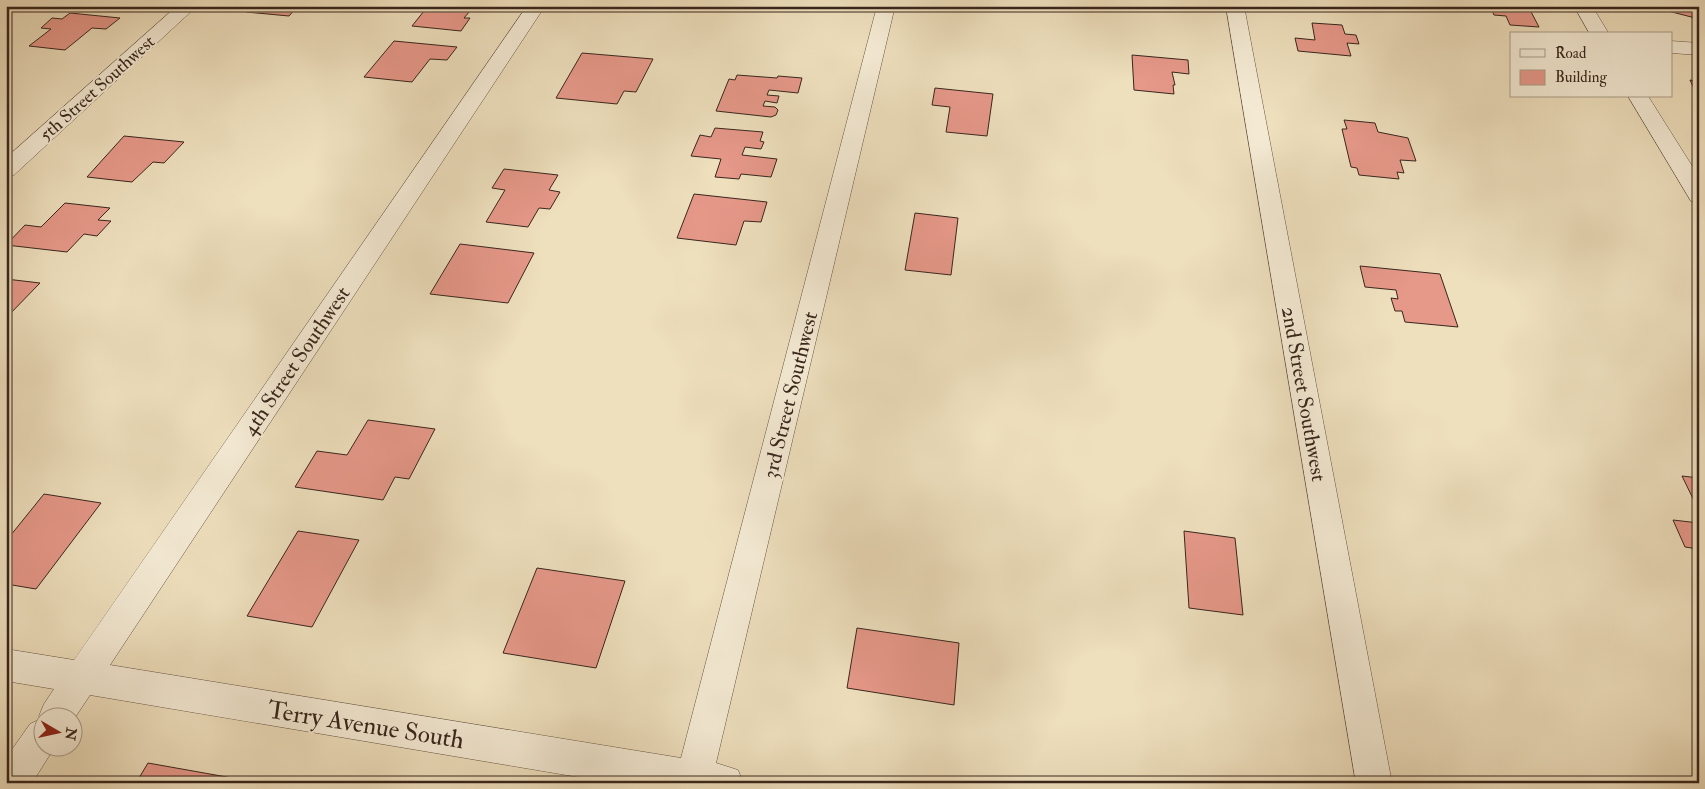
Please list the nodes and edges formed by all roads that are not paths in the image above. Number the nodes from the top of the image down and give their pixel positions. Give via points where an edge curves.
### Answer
1 (188, 6) edge
2 (536, 6) edge
3 (886, 6) edge
4 (1235, 6) edge
5 (1583, 6) edge
6 (1599, 32) edge
7 (1672, 47) edge
8 (1699, 49) edge
9 (1639, 98) edge
10 (6, 170) edge
11 (1699, 196) edge
12 (6, 665) edge
13 (82, 677) junction
14 (63, 706) edge
15 (32, 751) edge
16 (704, 781) edge
17 (10, 783) edge
18 (1374, 783) edge

1 - 10 street, 5th Street Southwest
2 - 13 street, 4th Street Southwest
3 - 16 street, 3rd Street Southwest
4 - 18 street, 2nd Street Southwest
5 - 6 street
7 - 8 street
9 - 11 street
12 - 13 street, Terry Avenue South
13 - 14 street, 4th Street Southwest
13 - 16 street, Terry Avenue South
15 - 17 street

